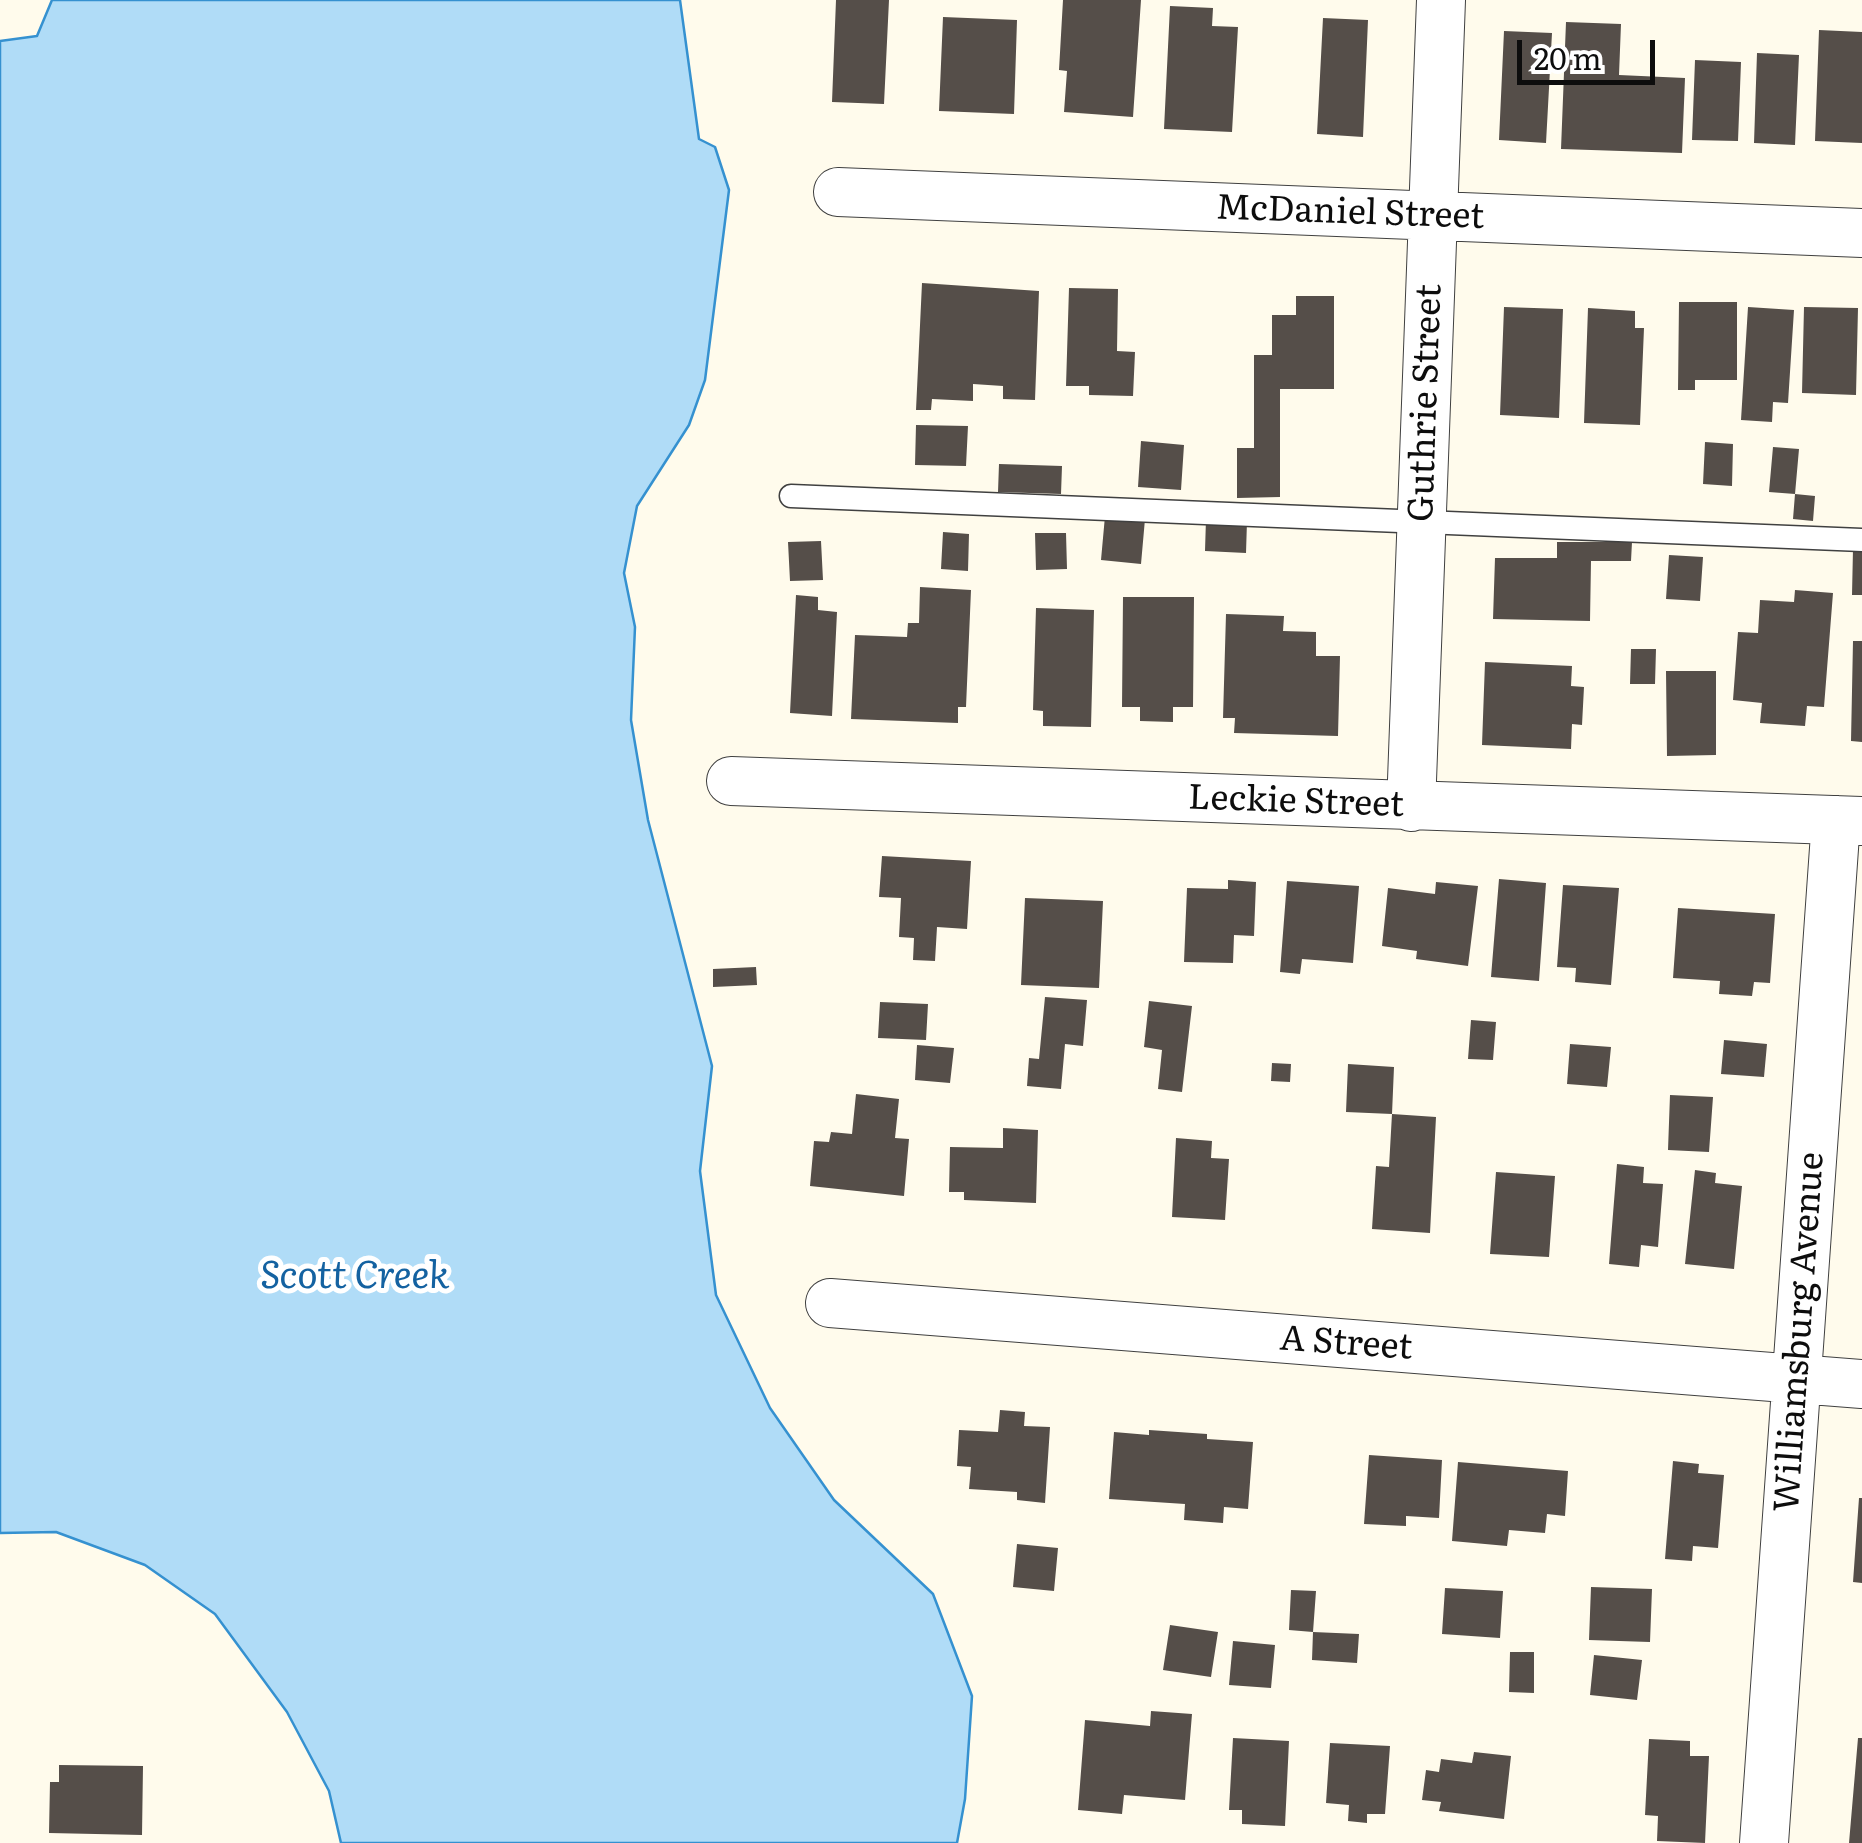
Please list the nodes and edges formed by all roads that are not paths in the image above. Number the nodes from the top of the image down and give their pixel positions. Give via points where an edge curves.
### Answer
1 (1441, 0) edge
2 (838, 192) dead end
3 (1433, 216) junction
4 (1862, 233) edge
5 (792, 496) dead end
6 (1422, 522) junction
7 (1862, 540) edge
8 (730, 781) dead end
9 (1411, 807) junction
10 (1849, 821) edge
11 (830, 1303) dead end
12 (1797, 1379) junction
13 (1862, 1384) edge
14 (1764, 1843) edge

1 - 3 street, Guthrie Street
2 - 3 street, McDaniel Street
3 - 4 street, McDaniel Street
3 - 6 street, Guthrie Street
5 - 6 lane
6 - 7 lane
6 - 9 street, Guthrie Street
8 - 9 street, Leckie Street
9 - 10 street, Leckie Street
10 - 12 street, Williamsburg Avenue
11 - 12 street, A Street
12 - 13 street, A Street
12 - 14 street, Williamsburg Avenue

